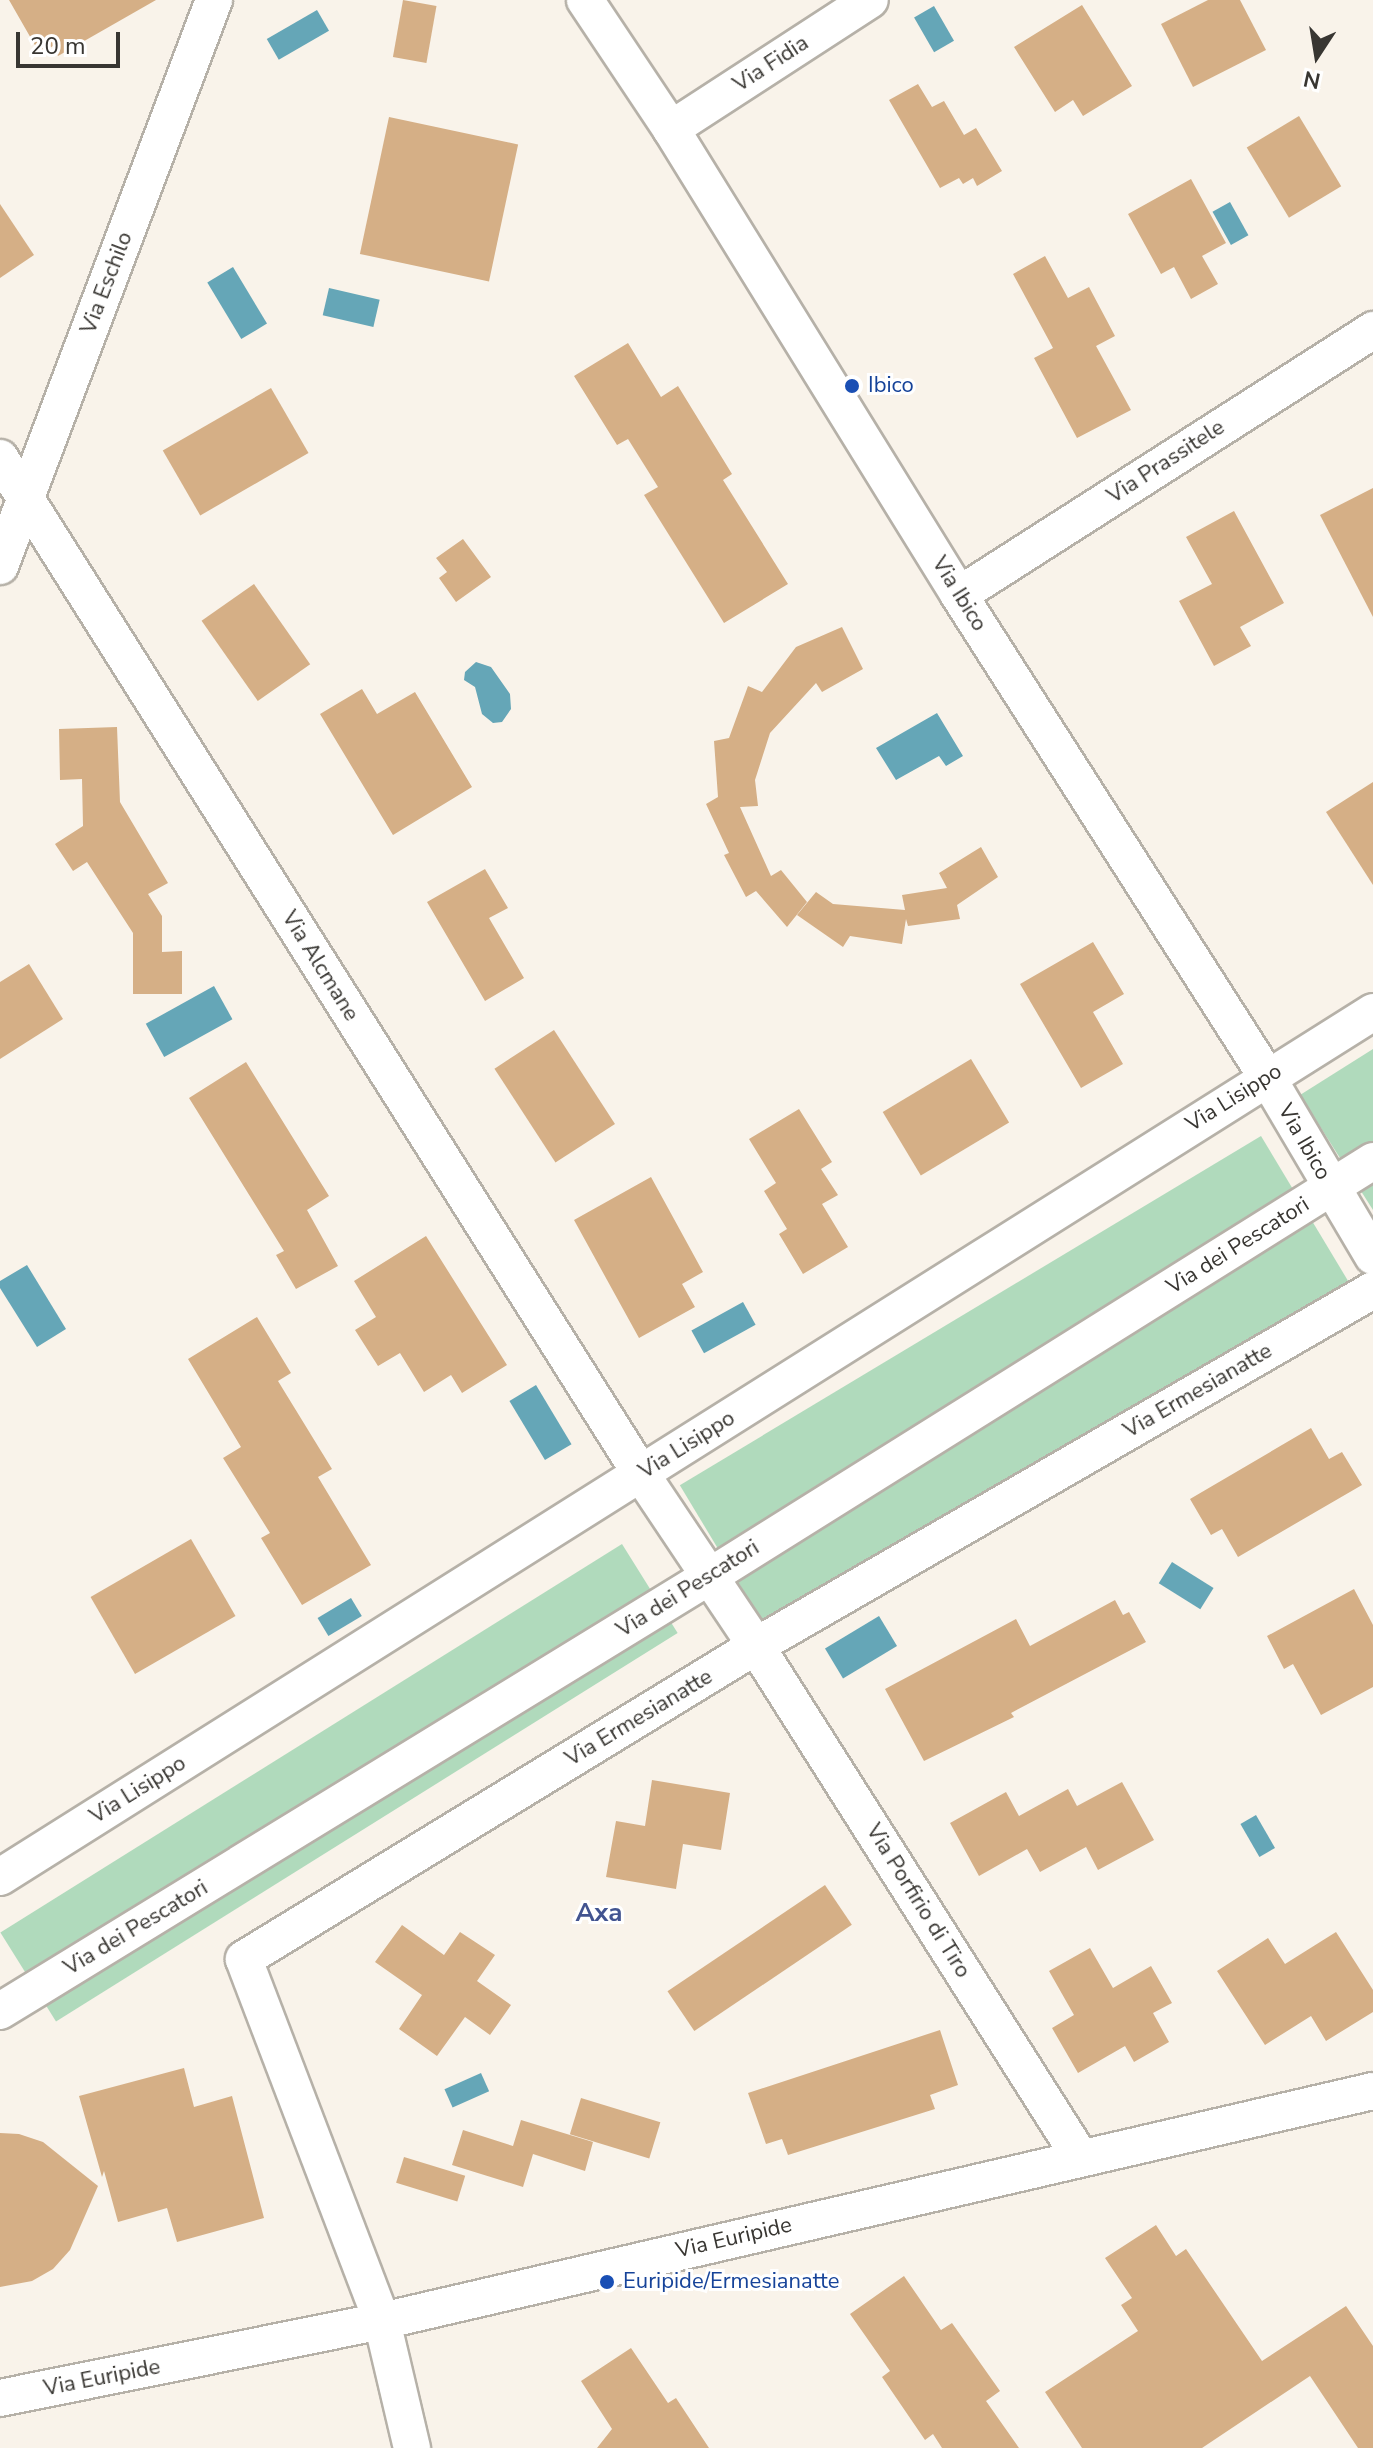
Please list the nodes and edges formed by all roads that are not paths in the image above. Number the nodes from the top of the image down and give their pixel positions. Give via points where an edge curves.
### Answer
1 (214, 0) edge
2 (585, 0) edge
3 (870, 0) edge
4 (671, 129) junction
5 (1373, 330) edge
6 (0, 458) edge
7 (25, 499) junction
8 (0, 566) edge
9 (959, 595) junction
10 (1373, 1012) edge
11 (1267, 1077) junction
12 (1373, 1161) edge
13 (1331, 1188) junction
14 (1373, 1256) edge
15 (1373, 1290) edge
16 (641, 1474) junction
17 (707, 1578) junction
18 (756, 1646) junction
19 (0, 1877) edge
20 (0, 2011) edge
21 (1373, 2091) edge
22 (1080, 2157) junction
23 (382, 2321) junction
24 (0, 2398) edge
25 (412, 2448) edge

1 - 7 street, Via Eschilo
2 - 4 street, Via Ibico
3 - 4 street, Via Fidia
4 - 9 street, Via Ibico
5 - 9 street, Via Prassitele
6 - 7 street, Via Alcmane
7 - 8 street, Via Eschilo
7 - 16 street, Via Alcmane
9 - 11 street, Via Ibico
10 - 11 street, Via Lisippo
11 - 13 street, Via Ibico
11 - 16 street, Via Lisippo
12 - 13 street, Via dei Pescatori
13 - 14 street, Via Ibico
13 - 17 street, Via dei Pescatori
15 - 18 street, Via Ermesianatte
16 - 17 street, Via Alcmane
16 - 19 street, Via Lisippo
17 - 18 street, Via Porfirio di Tiro
17 - 20 street, Via dei Pescatori
18 - 22 street, Via Porfirio di Tiro
18 - 23 street, Via Ermesianatte via 244,1959
21 - 22 street, Via Euripide
22 - 23 street, Via Euripide
23 - 24 street, Via Euripide
23 - 25 street

